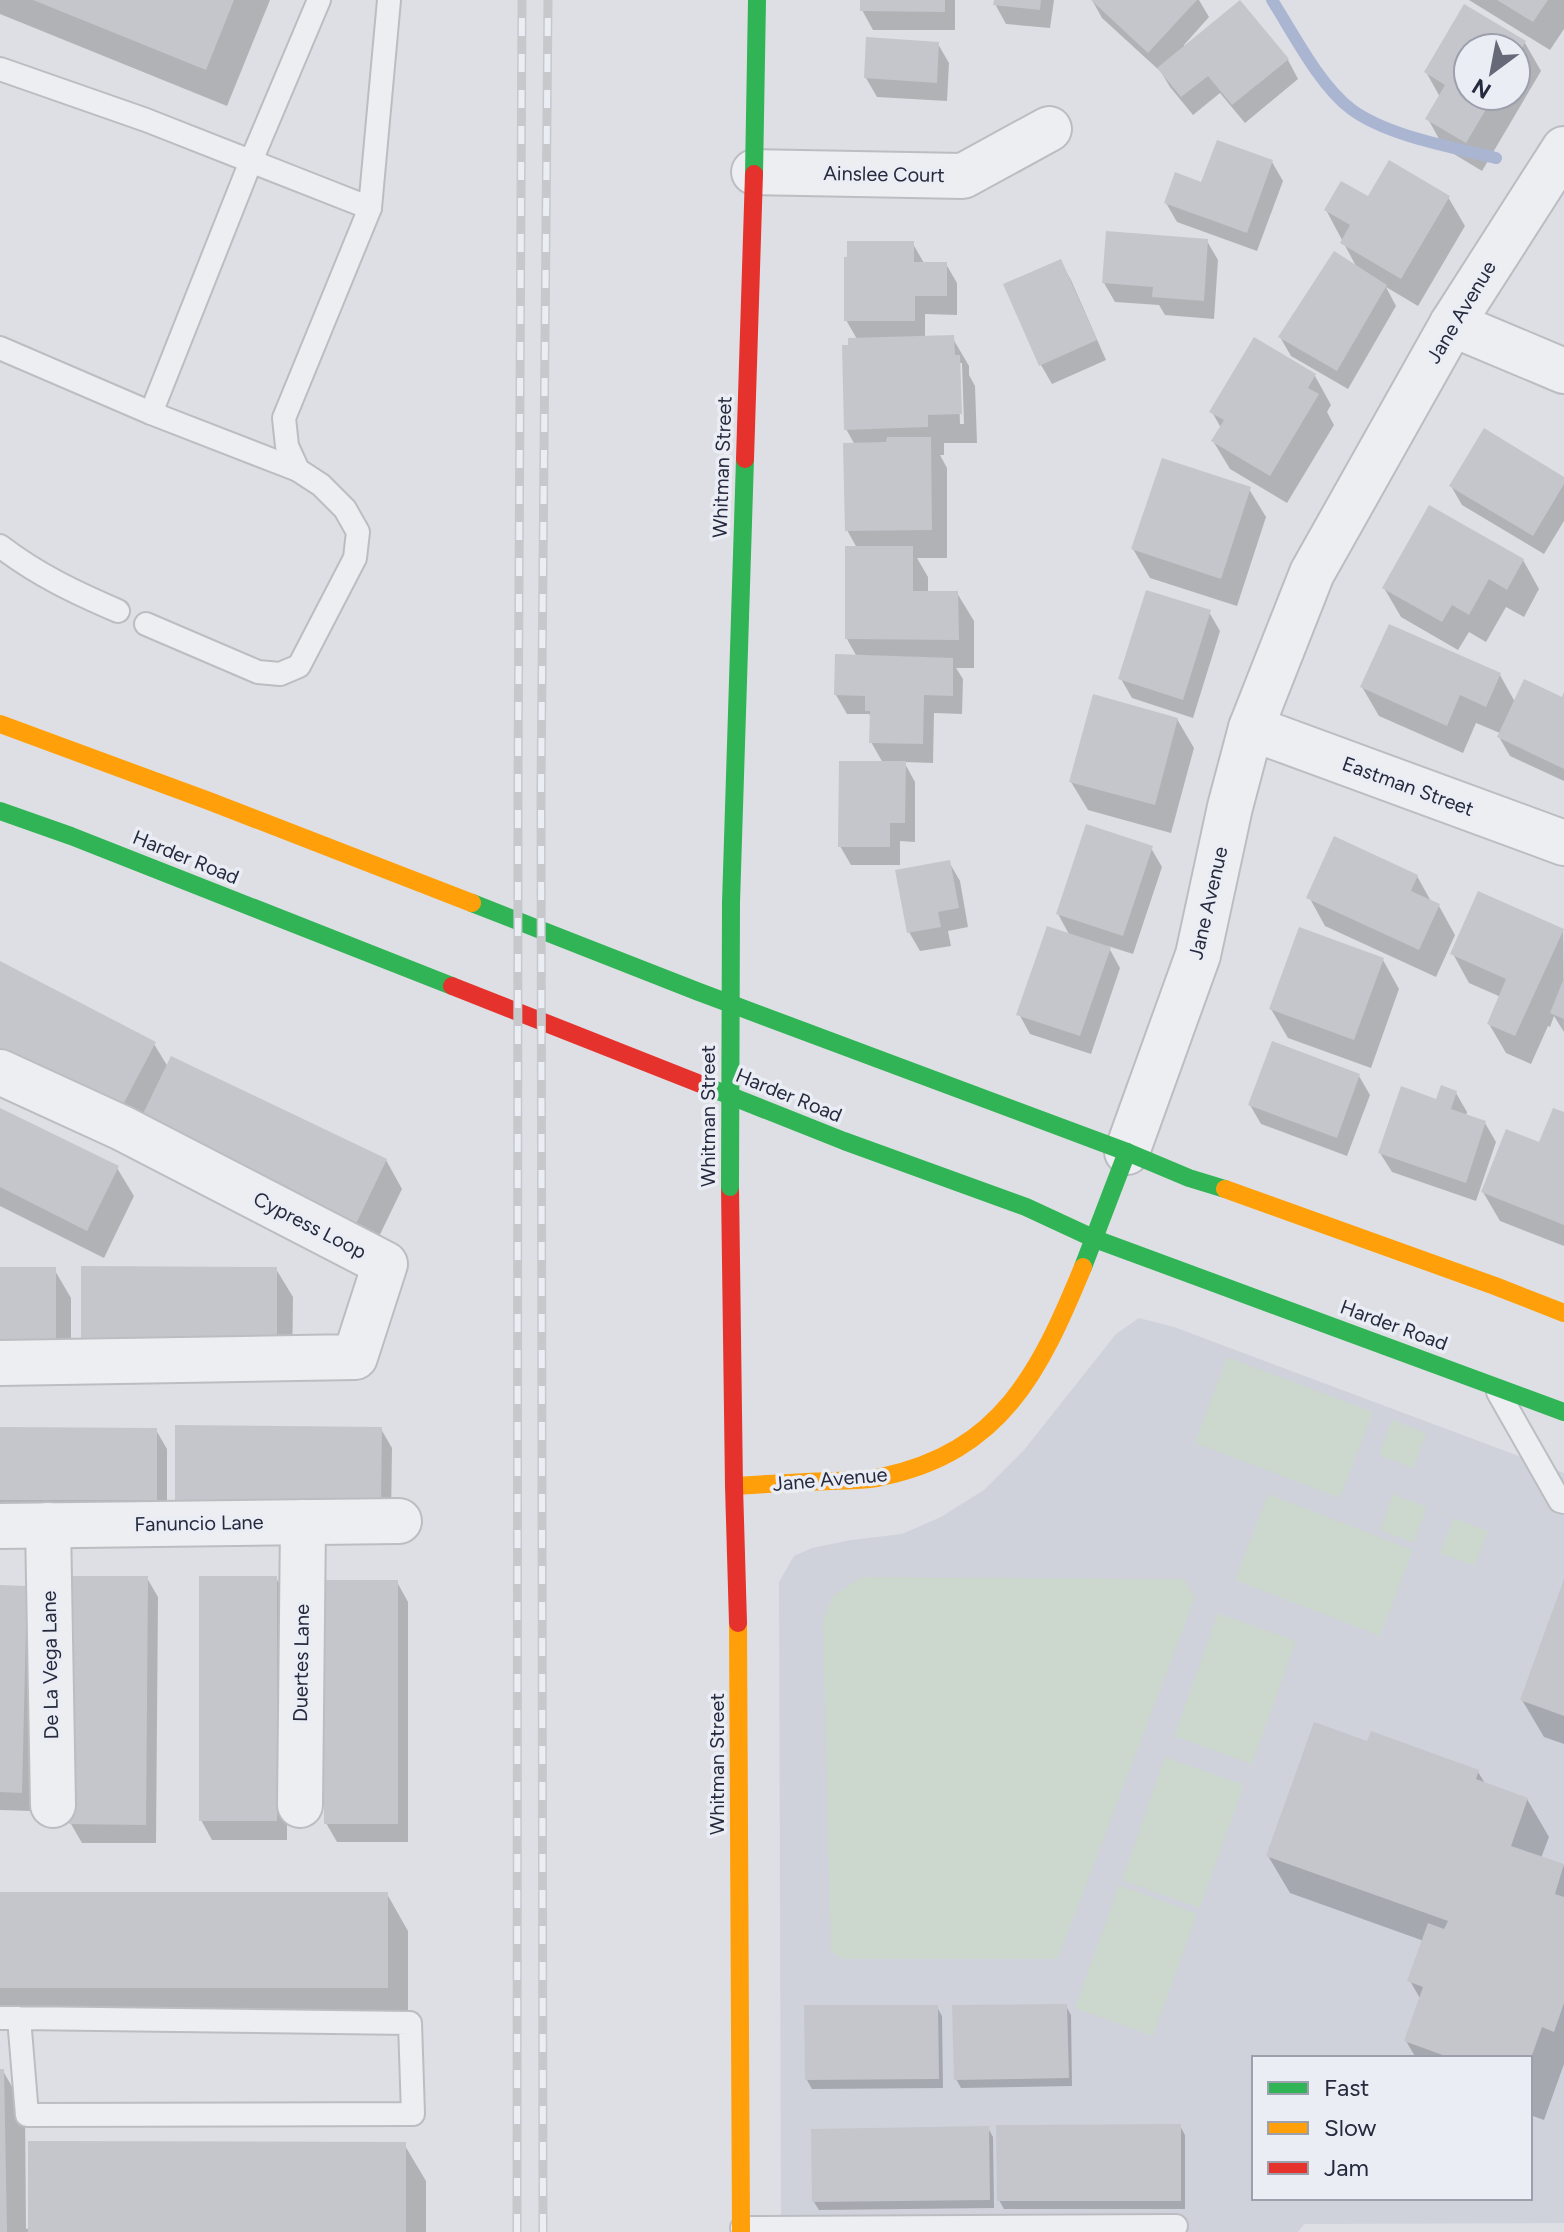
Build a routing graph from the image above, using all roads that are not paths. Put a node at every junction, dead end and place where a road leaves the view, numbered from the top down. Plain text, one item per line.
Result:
1 (319, 0) edge
2 (389, 0) edge
3 (757, 0) edge
4 (0, 69) edge
5 (1049, 129) dead end
6 (1564, 149) edge
7 (251, 161) junction
8 (754, 172) junction
9 (370, 208) junction
10 (1452, 324) junction
11 (0, 348) edge
12 (1564, 371) edge
13 (151, 413) junction
14 (298, 470) junction
15 (0, 546) edge
16 (118, 611) dead end
17 (146, 624) dead end
18 (0, 724) edge
19 (1251, 728) junction
20 (0, 811) edge
21 (1564, 843) edge
22 (0, 1072) edge
23 (1127, 1152) junction
24 (1095, 1239) junction
25 (1564, 1313) edge
26 (0, 1363) edge
27 (1496, 1387) junction
28 (1564, 1412) edge
29 (734, 1486) junction
30 (1564, 1502) edge
31 (399, 1521) dead end
32 (303, 1522) junction
33 (48, 1525) junction
34 (0, 1526) edge
35 (53, 1805) dead end
36 (300, 1805) dead end
37 (10, 2018) edge
38 (1176, 2226) dead end
39 (742, 2230) edge

1 - 7 lane
2 - 9 lane
3 - 8 main road, Whitman Street
4 - 7 lane
5 - 8 street, Ainslee Court
6 - 10 street, Jane Avenue
7 - 9 lane
7 - 13 lane
8 - 29 main road, Whitman Street, bridge
9 - 14 lane
10 - 12 street
10 - 19 street, Jane Avenue
11 - 13 lane
13 - 14 lane
14 - 17 lane
15 - 16 lane
18 - 23 main road
19 - 21 street, Eastman Street
19 - 23 street, Jane Avenue
20 - 24 main road, Harder Road
22 - 26 street, Cypress Loop
23 - 24 main road, Jane Avenue
23 - 25 main road
24 - 27 main road, Harder Road
24 - 29 main road, Jane Avenue
27 - 28 main road, Harder Road
27 - 30 lane
29 - 39 main road, Whitman Street
31 - 32 street, Fanuncio Lane
32 - 33 street, Fanuncio Lane
32 - 36 street, Duertes Lane
33 - 34 street, Fanuncio Lane
33 - 35 street, De La Vega Lane
37 - 37 lane
38 - 39 lane

